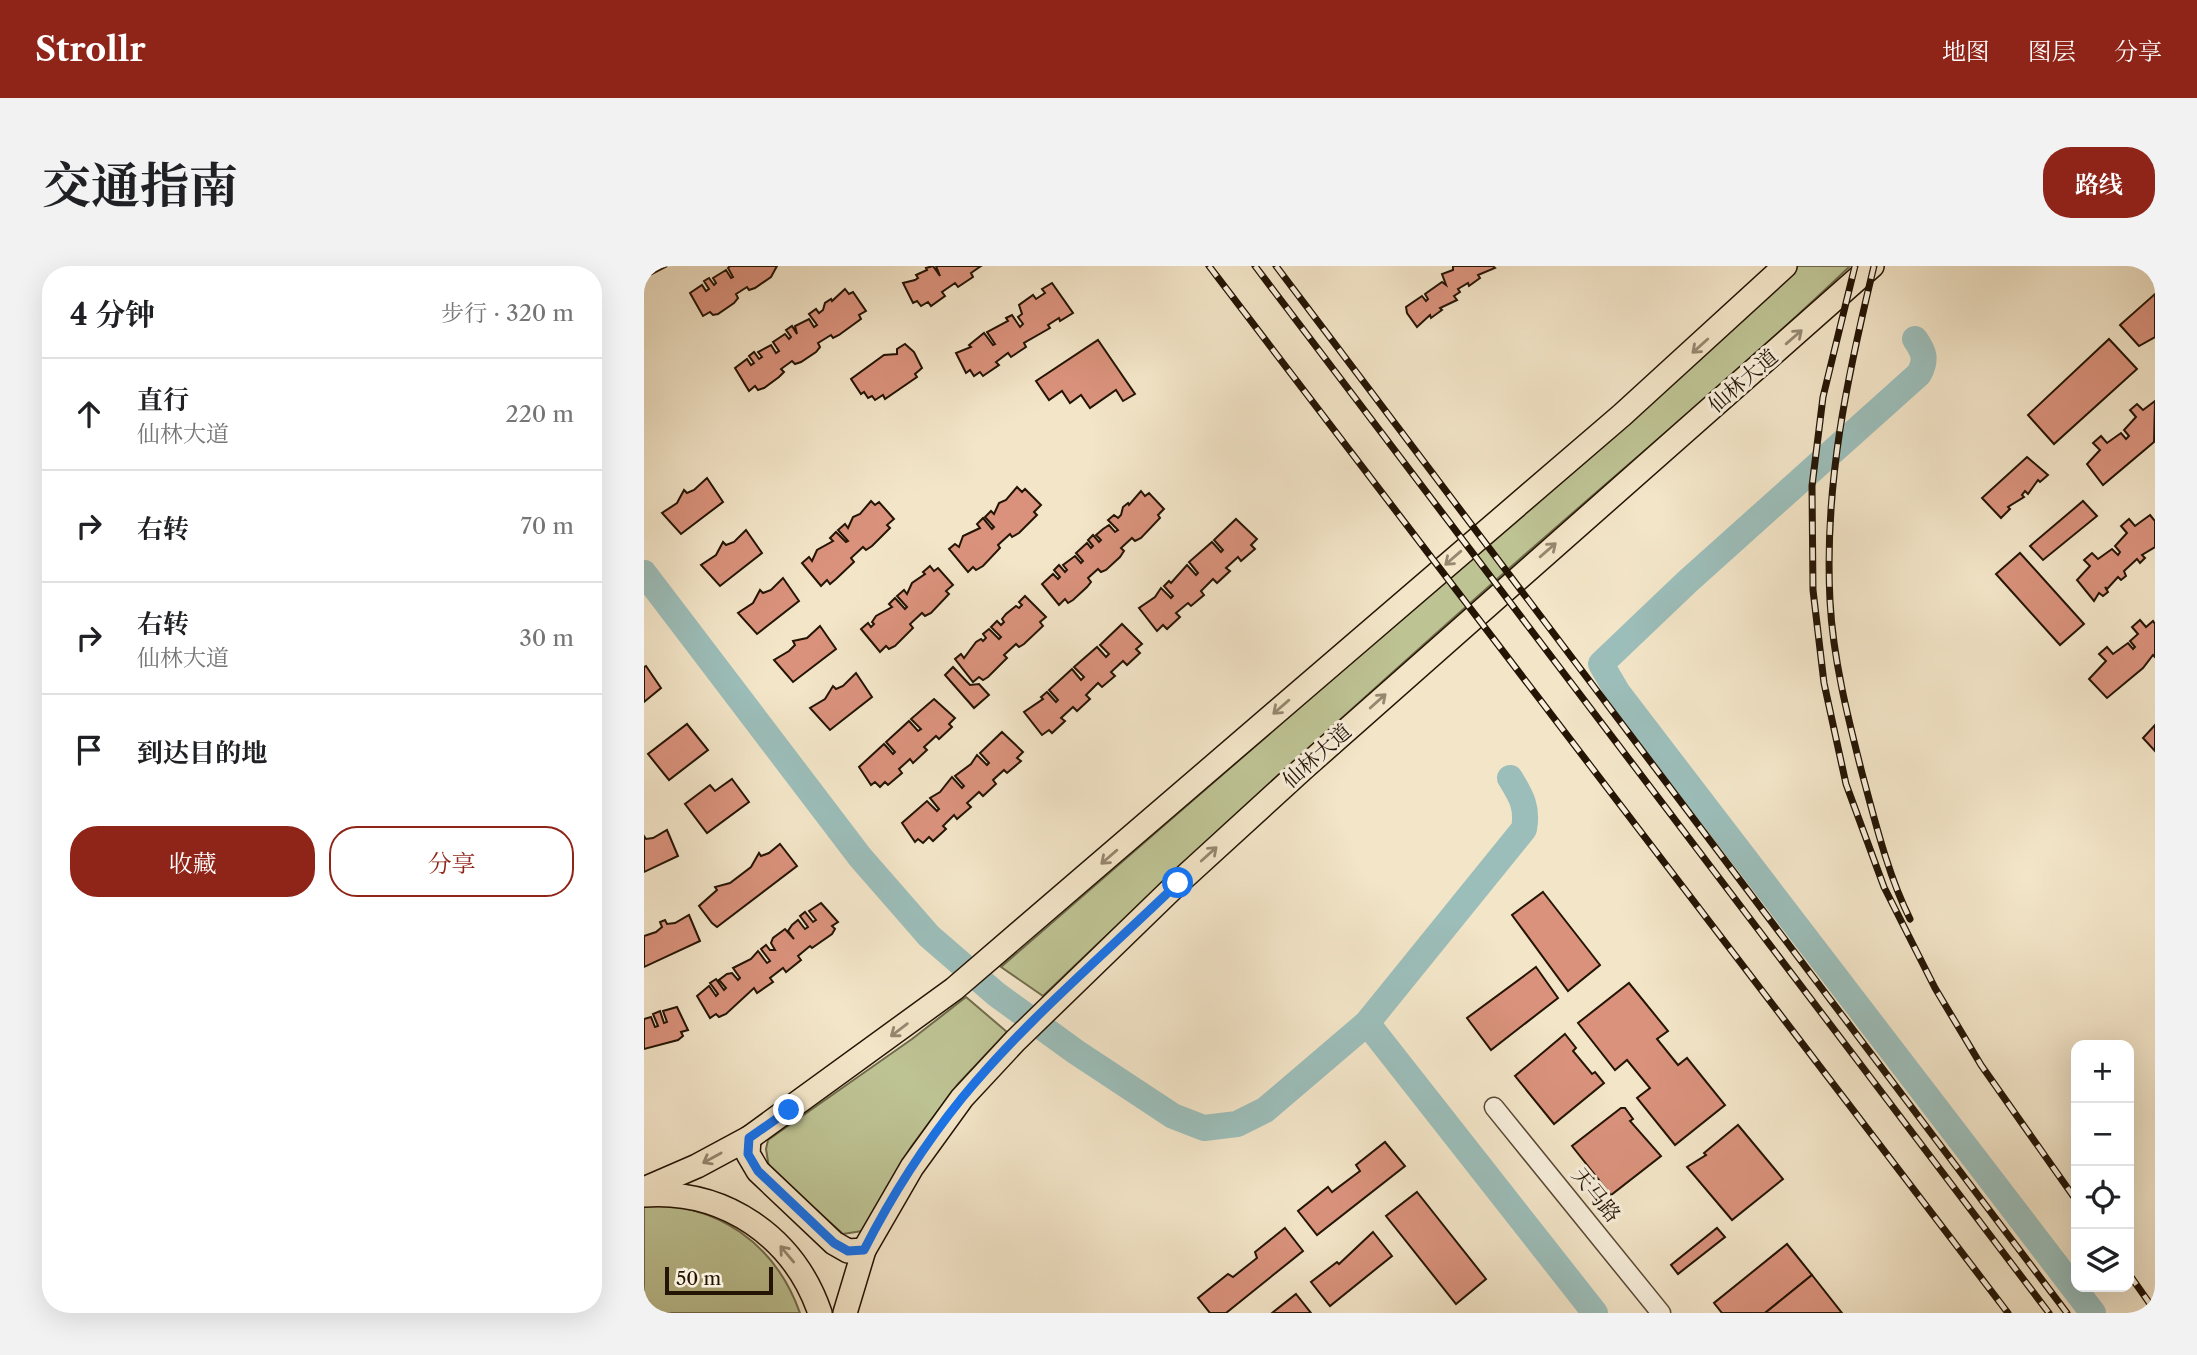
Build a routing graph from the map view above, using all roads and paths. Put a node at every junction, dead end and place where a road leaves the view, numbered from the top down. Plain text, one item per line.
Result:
1 (1785, 266) edge
2 (1872, 266) edge
3 (1494, 1107) dead end
4 (749, 1138) junction
5 (644, 1188) edge
6 (644, 1195) edge
7 (864, 1250) junction
8 (820, 1313) edge
9 (845, 1313) edge
10 (1661, 1313) edge

1 -> 4 main road
7 -> 2 main road, 仙林大道
3 - 10 street, 天马路
4 -> 5 main road
4 - 7 main road
8 -> 6 main road
7 - 9 main road, 仙林大道

